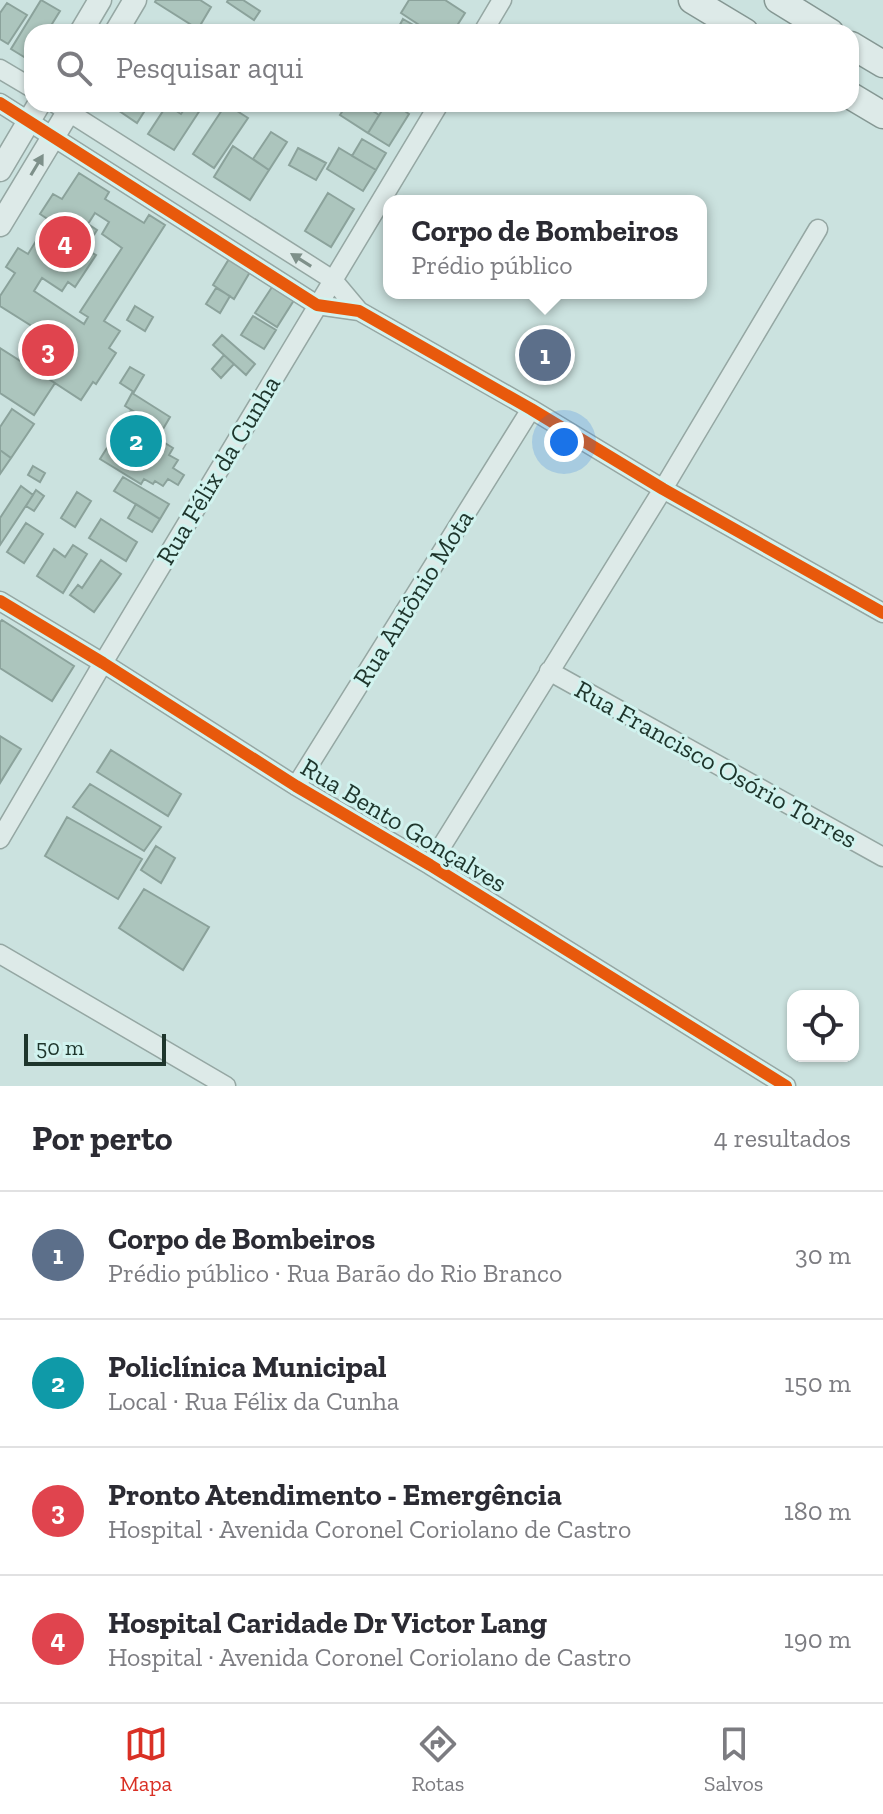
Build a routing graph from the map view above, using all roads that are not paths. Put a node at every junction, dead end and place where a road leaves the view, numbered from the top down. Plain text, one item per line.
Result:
1 (135, 0) edge
2 (502, 0) edge
3 (692, 0) edge
4 (778, 0) edge
5 (98, 4) edge
6 (86, 24) edge
7 (115, 24) edge
8 (120, 24) edge
9 (488, 24) edge
10 (732, 24) edge
11 (817, 24) edge
12 (859, 50) edge
13 (883, 64) edge
14 (0, 69) edge
15 (24, 83) edge
16 (859, 101) edge
17 (0, 103) edge
18 (24, 110) edge
19 (64, 112) edge
20 (74, 112) edge
21 (434, 112) edge
22 (34, 113) edge
23 (883, 115) edge
24 (54, 136) junction
25 (0, 170) edge
26 (384, 195) edge
27 (383, 197) edge
28 (0, 225) edge
29 (818, 229) dead end
30 (333, 280) junction
31 (317, 305) junction
32 (359, 311) junction
33 (531, 409) junction
34 (663, 489) junction
35 (0, 601) edge
36 (883, 613) edge
37 (103, 663) junction
38 (549, 671) junction
39 (296, 786) junction
40 (0, 839) edge
41 (883, 857) edge
42 (430, 865) junction
43 (0, 954) edge
44 (226, 1086) edge
45 (786, 1086) edge

1 - 8 street
2 - 9 street
3 - 10 main road
4 - 11 main road
5 - 6 street
5 - 7 street
12 - 13 main road
14 - 15 street
16 - 23 main road
17 - 18 street
19 - 24 street
30 -> 20 street
21 - 26 street, Rua Félix da Cunha
22 - 24 street
22 - 25 street
28 -> 24 street
24 - 31 street
27 - 30 street, Rua Félix da Cunha
29 - 34 street
30 - 31 street, Rua Félix da Cunha
30 - 32 street
31 - 32 street
31 - 37 street, Rua Félix da Cunha
32 - 33 street
33 - 34 street
33 - 39 street, Rua Antônio Mota
34 - 36 street
34 - 38 street
35 - 37 street, Rua Bento Gonçalves
37 - 39 street, Rua Bento Gonçalves
37 - 40 street, Rua Félix da Cunha
38 - 41 street, Rua Francisco Osório Torres
38 - 42 street
39 - 42 street, Rua Bento Gonçalves
42 - 45 street, Rua Bento Gonçalves
43 - 44 street

